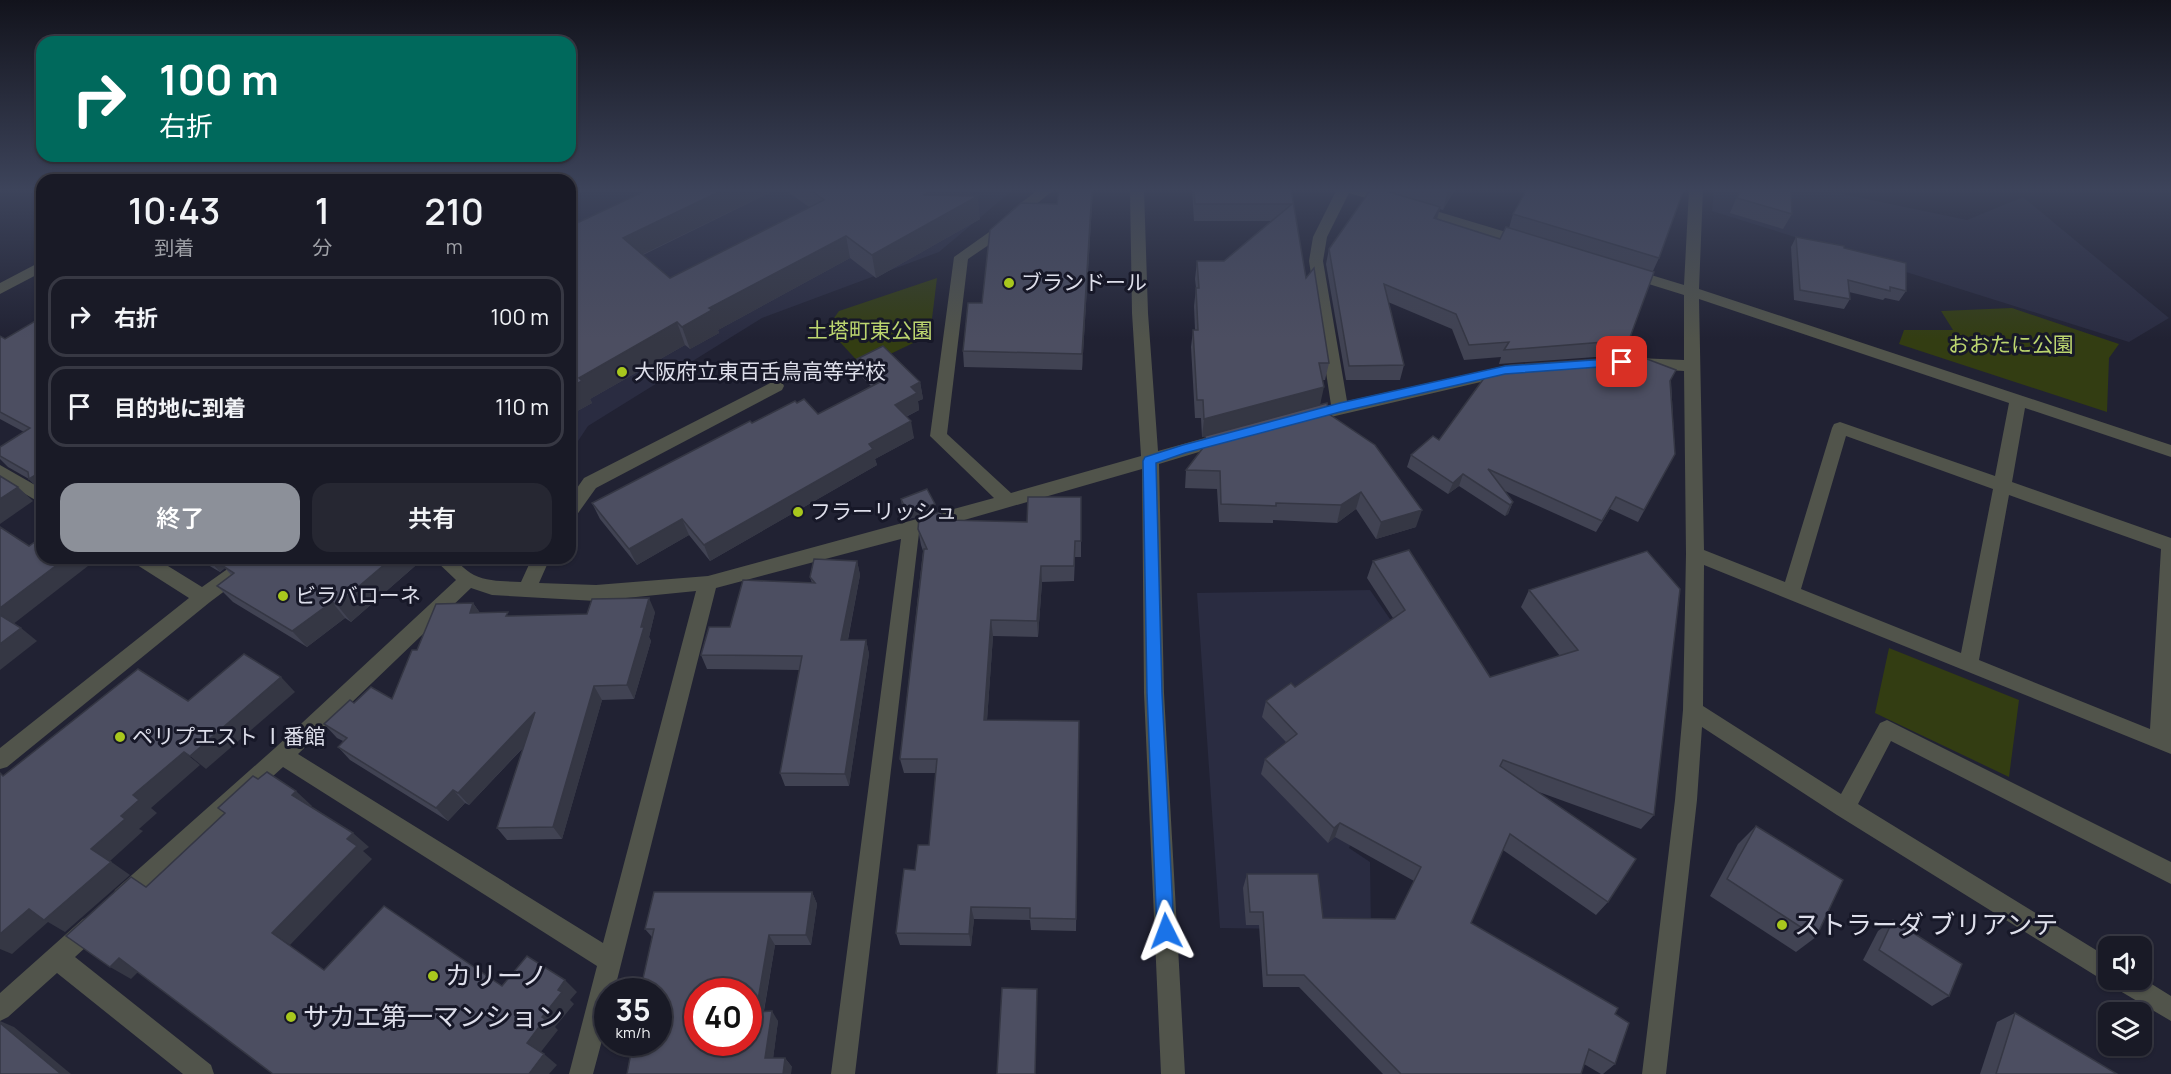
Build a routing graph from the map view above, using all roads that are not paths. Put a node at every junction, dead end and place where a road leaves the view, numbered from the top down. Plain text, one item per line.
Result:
1 (989, 239) edge
2 (1138, 239) edge
3 (1320, 239) edge
4 (1515, 239) edge
5 (1694, 239) edge
6 (1544, 248) edge
7 (1612, 268) edge
8 (36, 269) edge
9 (0, 289) edge
10 (1691, 292) junction
11 (1622, 362) edge
12 (1693, 366) junction
13 (1528, 369) edge
14 (777, 386) dead end
15 (2018, 400) junction
16 (1340, 408) junction
17 (1284, 423) edge
18 (1239, 435) edge
19 (2171, 451) edge
20 (1150, 461) junction
21 (0, 472) edge
22 (2002, 486) junction
23 (36, 493) edge
24 (1008, 501) junction
25 (576, 503) edge
26 (911, 529) junction
27 (1695, 554) junction
28 (150, 564) edge
29 (248, 564) edge
30 (449, 564) edge
31 (538, 564) edge
32 (468, 580) junction
33 (708, 583) junction
34 (526, 591) junction
35 (1791, 593) junction
36 (203, 597) junction
37 (1969, 663) junction
38 (1693, 710) junction
39 (2165, 744) edge
40 (282, 755) junction
41 (0, 760) edge
42 (1845, 808) junction
43 (2171, 873) edge
44 (57, 958) junction
45 (610, 961) junction
46 (2098, 964) edge
47 (2140, 990) edge
48 (0, 1009) edge
49 (2171, 1009) edge
50 (202, 1074) edge
51 (581, 1074) edge
52 (843, 1074) edge
53 (1173, 1074) edge
54 (1654, 1074) edge

1 - 24 street
2 - 20 street
3 - 16 street
4 - 6 street
5 - 10 street
7 - 10 street
8 - 9 street
10 - 12 street
10 - 15 street
11 - 12 street
12 - 27 street
13 - 16 street
14 - 25 street
15 - 19 street
15 - 22 street
16 - 17 street
18 - 20 street
20 - 24 street
20 - 53 street
21 - 23 street
22 - 35 street
22 - 37 street
22 - 39 street
24 - 26 street
26 - 33 street
26 - 52 street
27 - 35 street
27 - 38 street
28 - 36 street
29 - 36 street
30 - 32 street
31 - 34 street
32 - 34 street
32 - 40 street
33 - 34 street
33 - 45 street
35 - 37 street
36 - 41 street
37 - 39 street
38 - 42 street
38 - 54 street
40 - 44 street
40 - 45 street
42 - 43 street
42 - 46 street
44 - 48 street
44 - 50 street
45 - 51 street
47 - 49 street

